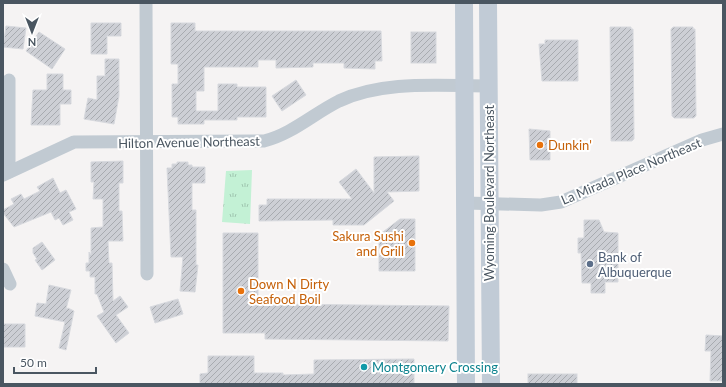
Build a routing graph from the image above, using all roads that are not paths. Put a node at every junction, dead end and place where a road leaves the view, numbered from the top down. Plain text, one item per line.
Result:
1 (146, 3) edge
2 (464, 3) edge
3 (488, 3) edge
4 (8, 80) dead end
5 (465, 86) junction
6 (489, 86) junction
7 (723, 134) edge
8 (148, 143) junction
9 (6, 174) edge
10 (466, 203) junction
11 (488, 203) junction
12 (3, 269) edge
13 (147, 274) dead end
14 (10, 284) dead end
15 (466, 384) edge
16 (491, 384) edge

1 - 8 street
2 - 5 main road, Wyoming Boulevard Northeast
3 - 6 main road, Wyoming Boulevard Northeast
4 - 9 street
5 - 6 street, Hilton Avenue Northeast
5 - 8 street, Hilton Avenue Northeast
5 - 10 main road, Wyoming Boulevard Northeast
6 - 11 main road, Wyoming Boulevard Northeast
7 - 11 street, La Mirada Place Northeast
8 - 9 street, Hilton Avenue Northeast
8 - 13 street
10 - 11 street, La Mirada Place Northeast
10 - 15 main road, Wyoming Boulevard Northeast
11 - 16 main road, Wyoming Boulevard Northeast
12 - 14 street

